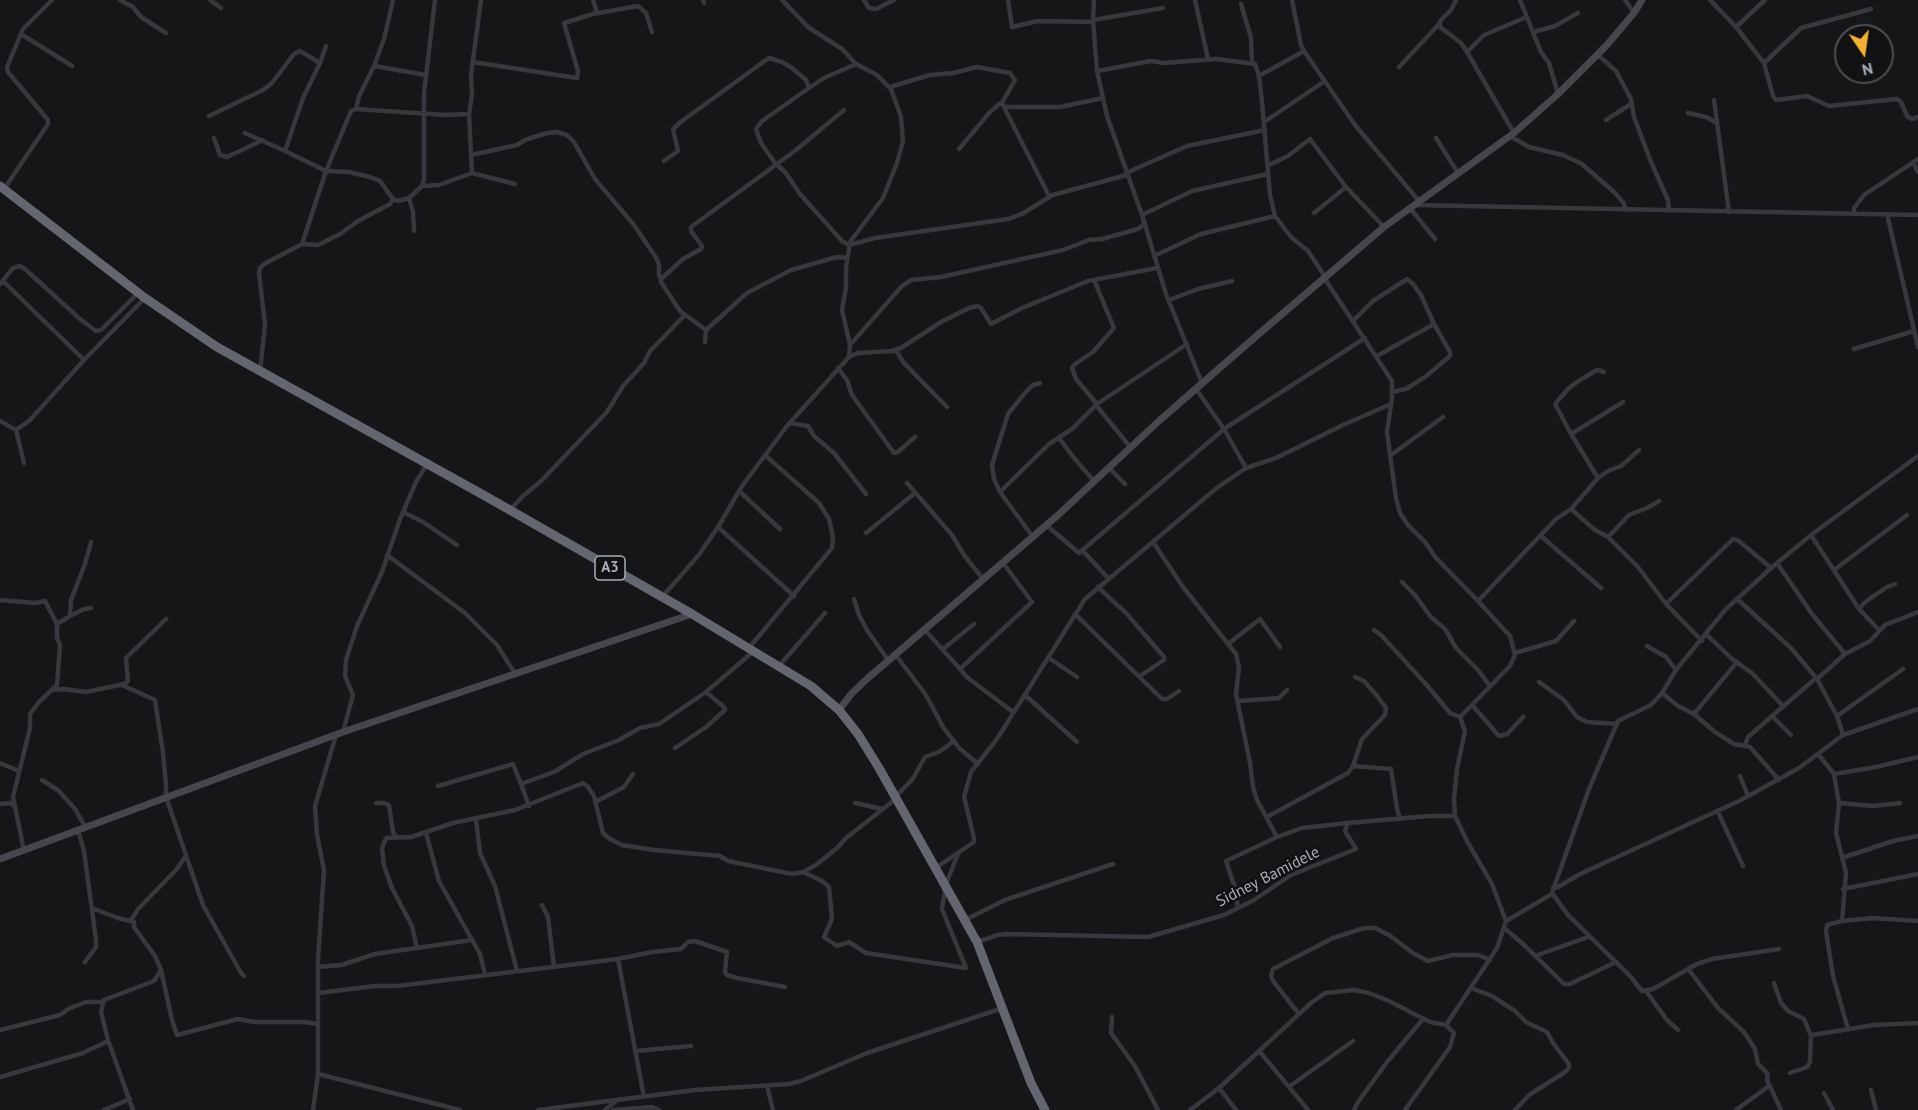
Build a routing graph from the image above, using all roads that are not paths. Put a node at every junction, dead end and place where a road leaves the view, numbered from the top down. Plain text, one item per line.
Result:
1 (51, 0) edge
2 (120, 0) edge
3 (210, 0) edge
4 (393, 0) edge
5 (435, 0) edge
6 (481, 0) edge
7 (593, 0) edge
8 (782, 0) edge
9 (864, 0) edge
10 (894, 0) edge
11 (1008, 0) edge
12 (1094, 0) edge
13 (1195, 0) edge
14 (1292, 0) edge
15 (1456, 0) edge
16 (1520, 0) edge
17 (1625, 0) edge
18 (1642, 0) edge
19 (1710, 0) edge
20 (1765, 0) edge
21 (1241, 4) dead end
22 (221, 8) dead end
23 (1163, 8) dead end
24 (1871, 9) dead end
25 (597, 13) junction
26 (1578, 13) dead end
27 (1635, 13) junction
28 (1527, 17) junction
29 (1093, 21) junction
30 (1440, 23) junction
31 (1736, 27) junction
32 (652, 32) dead end
33 (1533, 32) junction
34 (166, 33) dead end
35 (21, 34) junction
36 (326, 46) dead end
37 (1304, 51) junction
38 (1467, 52) junction
39 (1598, 55) junction
40 (1208, 59) junction
41 (473, 62) junction
42 (1252, 62) junction
43 (320, 63) junction
44 (1764, 63) junction
45 (856, 64) junction
46 (72, 66) dead end
47 (374, 66) junction
48 (1399, 67) dead end
49 (1098, 71) junction
50 (426, 75) junction
51 (1259, 76) junction
52 (1325, 81) junction
53 (808, 88) junction
54 (891, 89) junction
55 (1558, 94) junction
56 (1103, 98) junction
57 (1714, 100) dead end
58 (1004, 104) junction
59 (1631, 104) junction
60 (356, 109) junction
61 (844, 110) dead end
62 (424, 112) junction
63 (1688, 113) dead end
64 (469, 114) junction
65 (208, 116) dead end
66 (1918, 117) edge
67 (1606, 120) dead end
68 (1264, 122) junction
69 (1718, 123) junction
70 (1264, 130) junction
71 (245, 133) dead end
72 (1512, 135) junction
73 (214, 138) dead end
74 (1436, 138) dead end
75 (263, 140) junction
76 (959, 149) dead end
77 (285, 151) junction
78 (471, 156) junction
79 (664, 161) dead end
80 (1916, 161) edge
81 (775, 163) junction
82 (1269, 165) junction
83 (326, 171) junction
84 (1458, 172) junction
85 (1918, 172) edge
86 (472, 173) junction
87 (1127, 174) junction
88 (1268, 174) junction
89 (515, 184) dead end
90 (422, 186) junction
91 (2, 187) edge
92 (1346, 187) junction
93 (1051, 196) junction
94 (409, 198) junction
95 (393, 199) junction
96 (1414, 204) junction
97 (1626, 210) junction
98 (1669, 211) junction
99 (1729, 212) junction
100 (1314, 213) dead end
101 (1854, 214) junction
102 (1887, 214) junction
103 (1918, 214) edge
104 (1142, 215) junction
105 (1275, 216) junction
106 (1144, 224) junction
107 (1384, 227) junction
108 (1138, 229) junction
109 (414, 231) dead end
110 (1146, 232) junction
111 (1435, 239) dead end
112 (302, 244) junction
113 (849, 245) junction
114 (1154, 255) junction
115 (848, 258) junction
116 (1157, 268) junction
117 (1326, 278) junction
118 (661, 280) junction
119 (1094, 280) junction
120 (1232, 281) dead end
121 (2, 283) edge
122 (141, 295) junction
123 (1169, 300) junction
124 (685, 315) junction
125 (1353, 321) junction
126 (1434, 324) junction
127 (1915, 327) edge
128 (706, 330) junction
129 (1365, 338) junction
130 (705, 342) dead end
131 (1187, 344) junction
132 (850, 345) junction
133 (1918, 347) edge
134 (1854, 349) dead end
135 (896, 350) junction
136 (1377, 356) junction
137 (849, 357) junction
138 (84, 360) junction
139 (838, 368) junction
140 (260, 371) junction
141 (1604, 372) dead end
142 (1040, 382) dead end
143 (1199, 386) junction
144 (1392, 392) junction
145 (1623, 402) dead end
146 (1391, 404) junction
147 (1097, 405) junction
148 (947, 407) dead end
149 (1443, 417) dead end
150 (0, 421) edge
151 (790, 423) junction
152 (1224, 429) junction
153 (16, 430) junction
154 (1571, 434) junction
155 (915, 437) dead end
156 (1059, 438) junction
157 (1131, 448) junction
158 (1639, 450) dead end
159 (765, 454) junction
160 (1391, 455) junction
161 (1918, 456) edge
162 (24, 463) dead end
163 (428, 464) junction
164 (1109, 468) junction
165 (1246, 468) junction
166 (1598, 478) junction
167 (1094, 481) junction
168 (907, 483) dead end
169 (1125, 484) dead end
170 (739, 491) junction
171 (1000, 492) junction
172 (915, 493) junction
173 (866, 494) dead end
174 (1659, 501) dead end
175 (1571, 509) junction
176 (510, 510) junction
177 (403, 512) junction
178 (1907, 515) dead end
179 (1046, 525) junction
180 (718, 527) junction
181 (780, 529) dead end
182 (866, 533) dead end
183 (1811, 535) junction
184 (1541, 536) junction
185 (1033, 537) junction
186 (1608, 537) junction
187 (91, 542) dead end
188 (1153, 542) junction
189 (457, 545) dead end
190 (1083, 551) junction
191 (387, 555) junction
192 (1003, 563) junction
193 (1777, 563) junction
194 (1771, 568) junction
195 (1834, 570) junction
196 (1108, 578) junction
197 (983, 579) junction
198 (1402, 582) dead end
199 (1895, 584) dead end
200 (1098, 587) junction
201 (1601, 588) dead end
202 (794, 596) junction
203 (662, 597) junction
204 (854, 599) dead end
205 (1737, 599) junction
206 (0, 600) edge
207 (1478, 601) junction
208 (1666, 603) junction
209 (91, 608) dead end
210 (1859, 609) junction
211 (1918, 612) edge
212 (825, 613) dead end
213 (692, 614) junction
214 (1075, 614) junction
215 (70, 616) junction
216 (166, 619) dead end
217 (1574, 621) dead end
218 (57, 624) junction
219 (974, 624) dead end
220 (924, 629) junction
221 (1374, 630) dead end
222 (1879, 630) junction
223 (1707, 635) junction
224 (1702, 641) junction
225 (1228, 644) junction
226 (1647, 646) dead end
227 (1280, 647) dead end
228 (943, 649) junction
229 (752, 650) junction
230 (1515, 653) junction
231 (895, 654) junction
232 (1845, 654) junction
233 (1049, 658) junction
234 (888, 660) junction
235 (1737, 662) junction
236 (779, 666) junction
237 (960, 669) junction
238 (1903, 669) dead end
239 (1676, 670) junction
240 (516, 675) junction
241 (1140, 676) junction
242 (1077, 677) dead end
243 (1355, 677) dead end
244 (1816, 679) junction
245 (1539, 682) dead end
246 (122, 685) junction
247 (1490, 686) junction
248 (53, 690) junction
249 (1287, 690) dead end
250 (1179, 691) dead end
251 (706, 692) junction
252 (1662, 693) junction
253 (1025, 695) junction
254 (1238, 702) junction
255 (1473, 706) junction
256 (1783, 706) junction
257 (1918, 709) edge
258 (838, 710) junction
259 (1013, 712) junction
260 (1694, 714) junction
261 (1772, 716) junction
262 (1838, 716) junction
263 (1460, 717) junction
264 (1523, 717) dead end
265 (1617, 723) junction
266 (340, 734) junction
267 (1791, 735) dead end
268 (1843, 735) junction
269 (954, 741) junction
270 (1077, 742) dead end
271 (1745, 745) junction
272 (675, 748) dead end
273 (1818, 754) junction
274 (1918, 756) edge
275 (0, 763) edge
276 (978, 764) junction
277 (1353, 766) junction
278 (20, 771) junction
279 (633, 774) dead end
280 (1834, 774) junction
281 (1740, 776) dead end
282 (42, 780) dead end
283 (1779, 780) junction
284 (521, 784) junction
285 (438, 786) dead end
286 (1748, 796) junction
287 (166, 797) junction
288 (896, 797) junction
289 (376, 802) dead end
290 (595, 802) junction
291 (855, 803) dead end
292 (1839, 803) junction
293 (1900, 803) dead end
294 (0, 804) edge
295 (529, 806) junction
296 (15, 807) junction
297 (882, 809) junction
298 (1718, 813) junction
299 (1455, 816) junction
300 (1267, 817) junction
301 (476, 819) junction
302 (1400, 819) junction
303 (1348, 823) junction
304 (82, 829) junction
305 (426, 832) junction
306 (393, 835) junction
307 (1918, 836) edge
308 (1277, 837) junction
309 (24, 851) junction
310 (958, 854) junction
311 (185, 856) junction
312 (1842, 858) junction
313 (0, 859) edge
314 (1113, 864) dead end
315 (1743, 866) dead end
316 (937, 867) junction
317 (803, 872) junction
318 (1918, 874) edge
319 (946, 884) junction
320 (1553, 888) junction
321 (1844, 889) junction
322 (1552, 894) junction
323 (542, 905) dead end
324 (1238, 908) junction
325 (92, 909) junction
326 (132, 920) junction
327 (965, 921) junction
328 (1506, 921) junction
329 (1842, 921) junction
330 (1918, 921) edge
331 (1504, 928) junction
332 (1588, 937) junction
333 (472, 940) junction
334 (977, 942) junction
335 (417, 948) junction
336 (1779, 949) dead end
337 (1535, 956) junction
338 (618, 959) junction
339 (1490, 960) junction
340 (1613, 961) junction
341 (85, 962) dead end
342 (318, 967) junction
343 (554, 968) junction
344 (161, 970) junction
345 (1689, 970) junction
346 (517, 971) junction
347 (484, 975) junction
348 (244, 976) dead end
349 (1774, 983) dead end
350 (785, 987) dead end
351 (1471, 988) junction
352 (1646, 991) junction
353 (318, 993) junction
354 (103, 1002) junction
355 (1003, 1008) junction
356 (1299, 1014) junction
357 (1112, 1017) dead end
358 (1422, 1019) junction
359 (1918, 1023) edge
360 (318, 1024) junction
361 (1446, 1025) junction
362 (1848, 1029) junction
363 (0, 1030) edge
364 (1678, 1030) dead end
365 (1811, 1036) junction
366 (108, 1041) junction
367 (1353, 1041) dead end
368 (691, 1046) dead end
369 (635, 1051) junction
370 (1260, 1052) junction
371 (1790, 1073) dead end
372 (318, 1074) junction
373 (0, 1077) edge
374 (767, 1086) junction
375 (1290, 1086) junction
376 (1769, 1086) junction
377 (1219, 1088) junction
378 (1871, 1090) dead end
379 (1824, 1093) dead end
380 (644, 1096) junction
381 (130, 1099) junction
382 (618, 1100) junction
383 (104, 1110) edge
384 (133, 1110) edge
385 (313, 1110) edge
386 (459, 1110) edge
387 (538, 1110) edge
388 (605, 1110) edge
389 (613, 1110) edge
390 (659, 1110) edge
391 (773, 1110) edge
392 (1045, 1110) edge
393 (1158, 1110) edge
394 (1190, 1110) edge
395 (1236, 1110) edge
396 (1308, 1110) edge
397 (1354, 1110) edge
398 (1405, 1110) edge
399 (1515, 1110) edge
400 (1736, 1110) edge
401 (1780, 1110) edge
402 (1833, 1110) edge
403 (1876, 1110) edge

1 - 35 street
2 - 34 street
3 - 22 street
4 - 47 street
5 - 50 street
6 - 41 street
7 - 25 street
8 - 45 street
9 - 10 street
11 - 29 street
12 - 29 street
13 - 40 street
14 - 37 street
15 - 30 street
16 - 28 street
17 - 27 street
18 - 27 street
19 - 31 street
20 - 31 street
21 - 42 street
23 - 29 street
24 - 44 street
25 - 32 street
25 - 41 street
26 - 33 street
27 - 39 street
28 - 33 street
28 - 38 street
29 - 49 street
30 - 38 street
30 - 48 street
31 - 44 street
33 - 55 street
35 - 46 street
35 - 91 street
36 - 43 street
37 - 51 street
37 - 52 street
38 - 72 street
39 - 55 street
39 - 59 street
40 - 42 street
40 - 49 street
41 - 64 street
42 - 51 street
43 - 65 street
43 - 77 street
44 - 66 street
45 - 53 street
45 - 54 street
47 - 50 street
47 - 60 street
49 - 56 street
50 - 62 street
51 - 68 street
52 - 68 street
52 - 96 street
53 - 79 street
53 - 81 street
54 - 58 street
54 - 113 street
55 - 72 street
56 - 58 street
56 - 87 street
57 - 69 street
58 - 76 street
58 - 93 street
59 - 67 street
59 - 98 street
60 - 62 street
60 - 83 street
61 - 81 street
62 - 64 street
62 - 90 street
63 - 69 street
64 - 78 street
68 - 70 street
69 - 99 street
70 - 82 street
70 - 87 street
71 - 75 street
72 - 84 street
72 - 97 street
73 - 75 street
74 - 84 street
75 - 77 street
77 - 83 street
78 - 86 street
78 - 118 street
80 - 85 street
80 - 101 street
81 - 113 street
81 - 118 street
82 - 88 street
82 - 92 street
83 - 95 street
83 - 112 street
84 - 96 street
86 - 89 street
86 - 90 street
87 - 93 street
87 - 104 street
88 - 104 street
88 - 105 street
90 - 94 street
91 - 122 highway, A3
92 - 100 street
92 - 107 street
93 - 113 street
94 - 95 street
94 - 109 street
95 - 112 street
96 - 97 street
96 - 107 street
96 - 111 street
97 - 98 street
98 - 99 street
99 - 101 street
101 - 102 street
102 - 103 street
102 - 127 street
104 - 106 street
105 - 114 street
105 - 117 street
106 - 108 street
106 - 110 street
107 - 117 street
108 - 110 street
108 - 132 street
110 - 114 street
112 - 140 street
113 - 115 street
114 - 116 street
115 - 128 street
115 - 132 street
116 - 119 street
116 - 123 street
117 - 125 street
117 - 143 street
118 - 124 street
119 - 135 street
119 - 147 street
120 - 123 street
121 - 122 street
121 - 138 street
122 - 138 street
122 - 140 highway, A3
123 - 131 street
124 - 128 street
124 - 176 street
125 - 126 street
125 - 129 street
126 - 136 street
126 - 144 street
127 - 133 street
127 - 134 street
128 - 130 street
129 - 136 street
129 - 152 street
131 - 143 street
131 - 147 street
132 - 137 street
135 - 137 street
135 - 148 street
136 - 144 street
137 - 139 street
138 - 153 street
139 - 151 street
139 - 155 street
140 - 163 highway, A3
141 - 154 street
142 - 171 street
143 - 152 street
143 - 157 street
144 - 146 street
145 - 154 street
146 - 160 street
146 - 165 street
147 - 156 street
147 - 157 street
149 - 160 street
150 - 153 street
151 - 159 street
151 - 173 street
152 - 165 street
152 - 190 street
153 - 162 street
154 - 166 street
156 - 167 street
156 - 171 street
157 - 164 street
158 - 166 street
159 - 170 street
159 - 202 street
160 - 207 street
161 - 183 street
163 - 176 highway, A3
163 - 177 street
164 - 167 street
164 - 169 street
165 - 188 street
166 - 175 street
167 - 179 street
168 - 172 street
170 - 180 street
170 - 181 street
171 - 185 street
172 - 182 street
172 - 197 street
174 - 186 street
175 - 184 street
175 - 186 street
176 - 203 highway, A3
177 - 189 street
177 - 191 street
178 - 195 street
179 - 185 street
179 - 190 street
180 - 202 street
180 - 203 street
183 - 193 street
183 - 195 street
184 - 201 street
184 - 207 street
185 - 192 street
186 - 208 street
187 - 215 street
188 - 196 street
188 - 225 street
190 - 196 street
191 - 240 street
191 - 266 street
192 - 197 street
192 - 237 street
193 - 194 street
193 - 232 street
194 - 205 street
194 - 208 street
195 - 210 street
196 - 200 street
197 - 220 street
198 - 247 street
199 - 210 street
200 - 214 street
200 - 241 street
202 - 229 street
203 - 213 highway, A3
204 - 234 street
205 - 223 street
205 - 244 street
206 - 218 street
207 - 230 street
208 - 224 street
209 - 215 street
210 - 222 street
211 - 222 street
212 - 236 street
213 - 229 highway, A3
213 - 240 street
214 - 233 street
214 - 241 street
215 - 218 street
216 - 246 street
217 - 230 street
218 - 248 street
219 - 228 street
220 - 228 street
220 - 231 street
221 - 263 street
222 - 232 street
223 - 224 street
223 - 235 street
224 - 239 street
225 - 227 street
225 - 254 street
226 - 239 street
228 - 237 street
229 - 236 highway, A3
229 - 251 street
230 - 247 street
231 - 234 street
231 - 269 street
232 - 244 street
233 - 242 street
233 - 253 street
234 - 258 street
235 - 256 street
235 - 260 street
236 - 258 highway, A3
237 - 259 street
238 - 262 street
239 - 252 street
240 - 266 street
241 - 250 street
243 - 277 street
244 - 256 street
244 - 262 street
245 - 265 street
246 - 248 street
246 - 287 street
247 - 255 street
248 - 278 street
249 - 254 street
251 - 272 street
251 - 284 street
252 - 260 street
252 - 265 street
253 - 259 street
253 - 270 street
254 - 300 street
255 - 263 street
255 - 264 street
256 - 261 street
257 - 268 street
258 - 288 highway, A3
259 - 276 street
260 - 271 street
261 - 267 street
261 - 271 street
262 - 268 street
263 - 299 street
265 - 320 street
266 - 287 street
266 - 342 street
268 - 273 street
269 - 276 street
269 - 288 street
271 - 283 street
273 - 280 street
273 - 283 street
274 - 280 street
275 - 278 street
276 - 310 street
277 - 300 street
277 - 302 street
278 - 296 street
279 - 290 street
280 - 292 street
281 - 286 street
282 - 304 street
283 - 286 street
284 - 285 street
284 - 295 street
286 - 298 street
287 - 304 street
287 - 311 street
288 - 297 street
288 - 316 highway, A3
289 - 306 street
290 - 295 street
290 - 317 street
291 - 297 street
292 - 293 street
292 - 312 street
294 - 296 street
295 - 301 street
296 - 309 street
297 - 317 street
298 - 315 street
298 - 320 street
299 - 302 street
299 - 328 street
300 - 308 street
301 - 305 street
301 - 346 street
302 - 303 street
303 - 308 street
303 - 324 street, Sidney Bamidele
304 - 309 street
304 - 325 street
305 - 306 street
305 - 333 street
306 - 335 street
307 - 312 street
308 - 324 street
309 - 313 street
310 - 316 street
310 - 319 street
311 - 326 street
311 - 348 street
312 - 321 street
314 - 327 street
316 - 319 highway, A3
317 - 319 street
318 - 321 street
319 - 327 highway, A3
320 - 322 street
321 - 329 street
322 - 328 street
322 - 332 street
323 - 343 street
324 - 334 street, Sidney Bamidele
325 - 326 street
325 - 341 street
326 - 344 street
327 - 334 highway, A3
328 - 331 street
329 - 330 street
329 - 362 street
331 - 337 street
331 - 339 street
332 - 337 street
332 - 340 street
333 - 335 street
333 - 347 street
334 - 355 highway, A3
335 - 342 street
336 - 345 street
337 - 340 street
338 - 343 street
338 - 350 street
338 - 369 street
339 - 351 street
339 - 356 street
340 - 352 street
342 - 353 street
343 - 346 street
344 - 354 street
344 - 360 street
345 - 352 street
345 - 376 street
346 - 347 street
347 - 353 street
349 - 365 street
351 - 361 street
351 - 399 street
352 - 364 street
353 - 360 street
354 - 363 street
354 - 366 street
355 - 374 street
355 - 392 highway, A3
356 - 358 street
356 - 370 street
357 - 393 street
358 - 361 street
358 - 397 street
359 - 362 street
360 - 372 street
361 - 398 street
362 - 365 street
365 - 371 street
366 - 373 street
366 - 381 street
367 - 375 street
368 - 369 street
369 - 380 street
370 - 375 street
370 - 377 street
372 - 385 street
372 - 386 street
374 - 380 street
374 - 391 street
375 - 396 street
376 - 400 street
376 - 401 street
377 - 394 street
377 - 395 street
378 - 403 street
379 - 402 street
380 - 382 street
381 - 383 street
381 - 384 street
382 - 387 street
382 - 388 street
389 - 390 street

